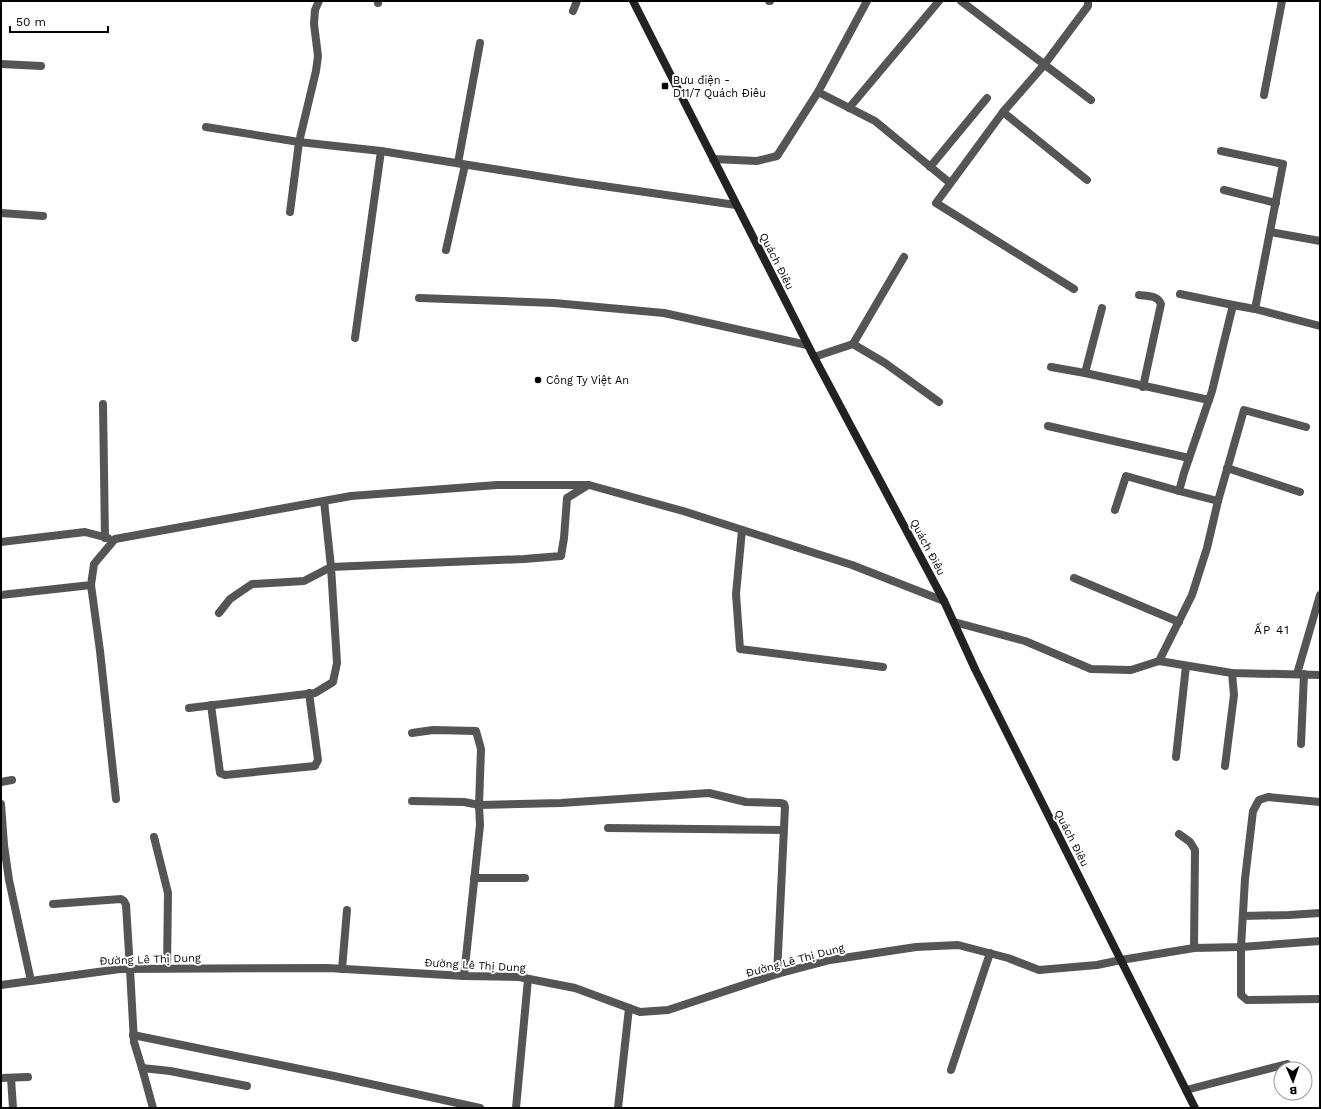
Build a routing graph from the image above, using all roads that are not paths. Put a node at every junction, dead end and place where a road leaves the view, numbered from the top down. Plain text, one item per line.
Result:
1 (319, 1) edge
2 (576, 1) edge
3 (633, 1) edge
4 (867, 1) edge
5 (939, 1) edge
6 (961, 1) edge
7 (1088, 1) edge
8 (1282, 1) edge
9 (573, 11) dead end
10 (480, 43) dead end
11 (1, 64) edge
12 (1044, 65) junction
13 (40, 66) dead end
14 (818, 92) junction
15 (1264, 95) dead end
16 (987, 98) dead end
17 (1091, 100) dead end
18 (849, 108) junction
19 (1002, 112) junction
20 (206, 127) dead end
21 (299, 142) junction
22 (381, 151) junction
23 (1221, 151) dead end
24 (713, 159) junction
25 (462, 164) junction
26 (930, 167) junction
27 (1087, 180) dead end
28 (950, 183) junction
29 (1224, 190) dead end
30 (1276, 202) junction
31 (736, 205) junction
32 (290, 212) dead end
33 (1, 213) edge
34 (43, 216) dead end
35 (1270, 232) junction
36 (1320, 241) edge
37 (446, 250) dead end
38 (904, 257) dead end
39 (1074, 289) dead end
40 (1180, 294) dead end
41 (1139, 295) dead end
42 (419, 298) dead end
43 (1233, 305) junction
44 (1102, 308) dead end
45 (1255, 309) junction
46 (1320, 326) edge
47 (355, 338) dead end
48 (853, 344) junction
49 (807, 345) junction
50 (814, 357) junction
51 (1050, 367) dead end
52 (1085, 373) junction
53 (1143, 387) junction
54 (1209, 400) junction
55 (939, 402) dead end
56 (103, 404) dead end
57 (1048, 426) dead end
58 (1306, 428) dead end
59 (1189, 458) junction
60 (1227, 468) junction
61 (589, 485) junction
62 (1179, 491) junction
63 (1300, 492) dead end
64 (324, 501) junction
65 (1218, 501) junction
66 (1114, 510) dead end
67 (742, 530) junction
68 (105, 538) junction
69 (115, 539) junction
70 (1, 542) edge
71 (331, 567) junction
72 (1074, 578) dead end
73 (91, 585) junction
74 (1, 595) edge
75 (1320, 595) edge
76 (944, 601) junction
77 (1318, 610) edge
78 (219, 614) dead end
79 (954, 622) junction
80 (1178, 622) junction
81 (1159, 661) junction
82 (1186, 666) junction
83 (883, 667) dead end
84 (1232, 673) junction
85 (1300, 674) junction
86 (1320, 675) edge
87 (309, 693) junction
88 (211, 705) junction
89 (189, 708) dead end
90 (412, 733) dead end
91 (1301, 744) dead end
92 (1176, 757) dead end
93 (1225, 766) dead end
94 (12, 780) dead end
95 (1, 782) edge
96 (116, 799) dead end
97 (412, 801) dead end
98 (1320, 802) edge
99 (1, 804) edge
100 (479, 805) junction
101 (608, 828) dead end
102 (783, 830) junction
103 (1179, 834) dead end
104 (154, 837) dead end
105 (474, 878) junction
106 (524, 878) dead end
107 (53, 904) dead end
108 (347, 910) dead end
109 (1320, 913) edge
110 (1243, 916) junction
111 (1320, 941) edge
112 (1241, 947) junction
113 (1194, 948) junction
114 (990, 954) junction
115 (1121, 960) junction
116 (167, 968) junction
117 (130, 969) junction
118 (342, 969) junction
119 (777, 974) junction
120 (464, 976) junction
121 (528, 979) junction
122 (31, 981) junction
123 (1, 985) edge
124 (1320, 999) edge
125 (629, 1008) junction
126 (133, 1035) junction
127 (142, 1068) junction
128 (1273, 1068) edge
129 (951, 1070) dead end
130 (28, 1077) dead end
131 (1, 1078) edge
132 (11, 1078) junction
133 (247, 1086) dead end
134 (1186, 1090) junction
135 (13, 1108) edge
136 (153, 1108) edge
137 (480, 1108) edge
138 (516, 1108) edge
139 (618, 1108) edge
140 (1195, 1108) edge

1 - 21 street
2 - 9 street
3 - 24 main road, Quách Điêu
4 - 14 street
5 - 18 street
6 - 12 street
7 - 12 street
8 - 15 street
10 - 25 street
11 - 13 street
12 - 17 street
12 - 19 street
14 - 18 street
14 - 24 street
16 - 26 street
18 - 26 street
19 - 27 street
19 - 28 street
20 - 21 street
21 - 22 street
21 - 32 street
22 - 25 street
22 - 47 street
23 - 30 street
24 - 31 main road, Quách Điêu
25 - 31 street
25 - 37 street
26 - 28 street
28 - 39 street
29 - 30 street
30 - 35 street
31 - 49 main road, Quách Điêu
33 - 34 street
35 - 36 street
35 - 45 street
38 - 48 street
40 - 43 street
41 - 53 street
42 - 49 street
43 - 45 street
43 - 54 street
44 - 52 street
45 - 46 street
48 - 50 street
48 - 55 street
49 - 50 main road, Quách Điêu
50 - 76 main road, Quách Điêu
51 - 52 street
52 - 53 street
53 - 54 street
54 - 59 street
56 - 68 street
57 - 59 street
58 - 60 street
59 - 62 street
60 - 63 street
60 - 65 street
61 - 64 street
61 - 67 street
61 - 71 street
62 - 65 street
62 - 66 street
64 - 69 street
64 - 71 street
65 - 80 street
67 - 76 street
67 - 83 street
68 - 69 street
68 - 70 street
69 - 73 street
71 - 78 street
71 - 87 street
72 - 80 street
73 - 74 street
73 - 96 street
75 - 77 street
76 - 79 main road, Quách Điêu
77 - 85 street
79 - 81 street
79 - 115 main road, Quách Điêu
80 - 81 street
81 - 82 street
82 - 84 street
82 - 92 street
84 - 85 street
84 - 93 street
85 - 86 street
85 - 91 street
87 - 88 street
87 - 88 street
88 - 89 street
90 - 100 street
94 - 95 street
97 - 100 street
98 - 110 street
99 - 122 street
100 - 102 street
100 - 105 street
101 - 102 street
102 - 119 street
103 - 113 street
104 - 116 street
105 - 106 street
105 - 120 street
107 - 117 street
108 - 118 street
109 - 110 street
110 - 112 street
111 - 112 street, Đường Lê Thị Dung
112 - 113 street, Đường Lê Thị Dung
112 - 124 street
113 - 115 street, Đường Lê Thị Dung
114 - 115 street, Đường Lê Thị Dung
114 - 119 street, Đường Lê Thị Dung
114 - 129 street
115 - 134 main road, Quách Điêu
116 - 117 street, Đường Lê Thị Dung
116 - 118 street, Đường Lê Thị Dung
117 - 122 street, Đường Lê Thị Dung
117 - 126 street
118 - 120 street, Đường Lê Thị Dung
119 - 125 street, Đường Lê Thị Dung
120 - 121 street, Đường Lê Thị Dung
121 - 125 street, Đường Lê Thị Dung
121 - 138 street
122 - 123 street, Đường Lê Thị Dung
125 - 139 street
126 - 127 street
126 - 137 street
127 - 133 street
127 - 136 street
128 - 134 street
130 - 132 street
131 - 132 street
132 - 135 street
134 - 140 main road, Quách Điêu

